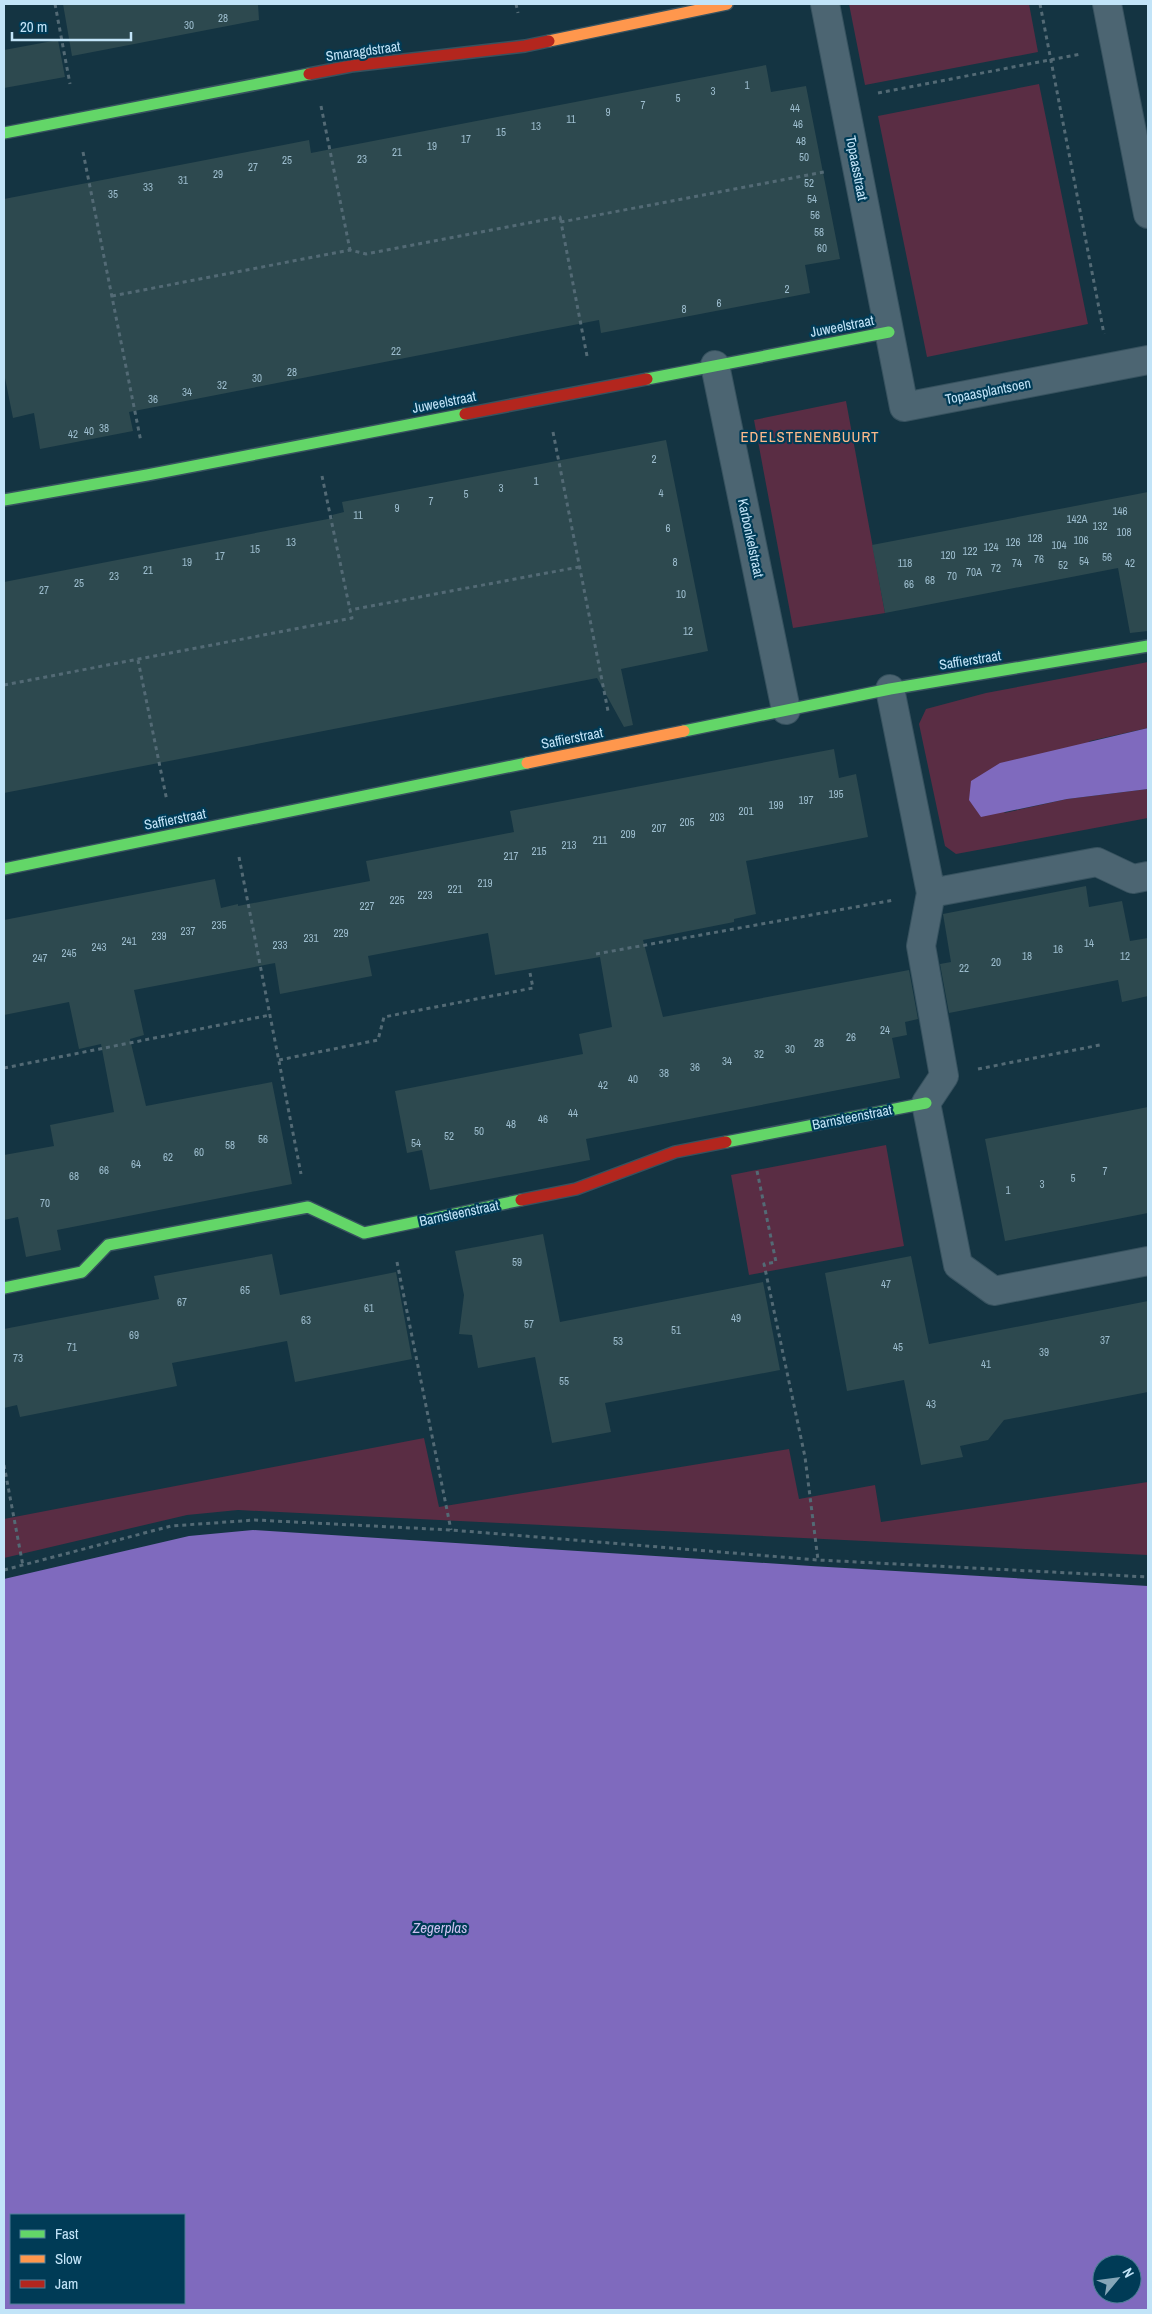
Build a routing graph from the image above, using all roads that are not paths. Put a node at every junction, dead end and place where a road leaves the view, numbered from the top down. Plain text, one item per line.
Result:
1 (727, 4) edge
2 (825, 4) edge
3 (1107, 4) edge
4 (4, 133) edge
5 (1148, 214) edge
6 (889, 332) junction
7 (1148, 360) edge
8 (715, 365) junction
9 (4, 500) edge
10 (1148, 646) edge
11 (890, 689) junction
12 (786, 710) junction
13 (4, 869) edge
14 (1148, 876) edge
15 (931, 893) junction
16 (926, 1103) junction
17 (1148, 1261) edge
18 (4, 1288) edge

1 - 4 street, Smaragdstraat
2 - 6 street, Topaasstraat
3 - 5 street
6 - 7 street, Topaasplantsoen
6 - 8 street, Juweelstraat
8 - 9 street, Juweelstraat
8 - 12 street, Karbonkelstraat
10 - 11 street, Saffierstraat
11 - 12 street, Saffierstraat
11 - 15 street
12 - 13 street, Saffierstraat
14 - 15 street
15 - 16 street
16 - 17 street
16 - 18 street, Barnsteenstraat

